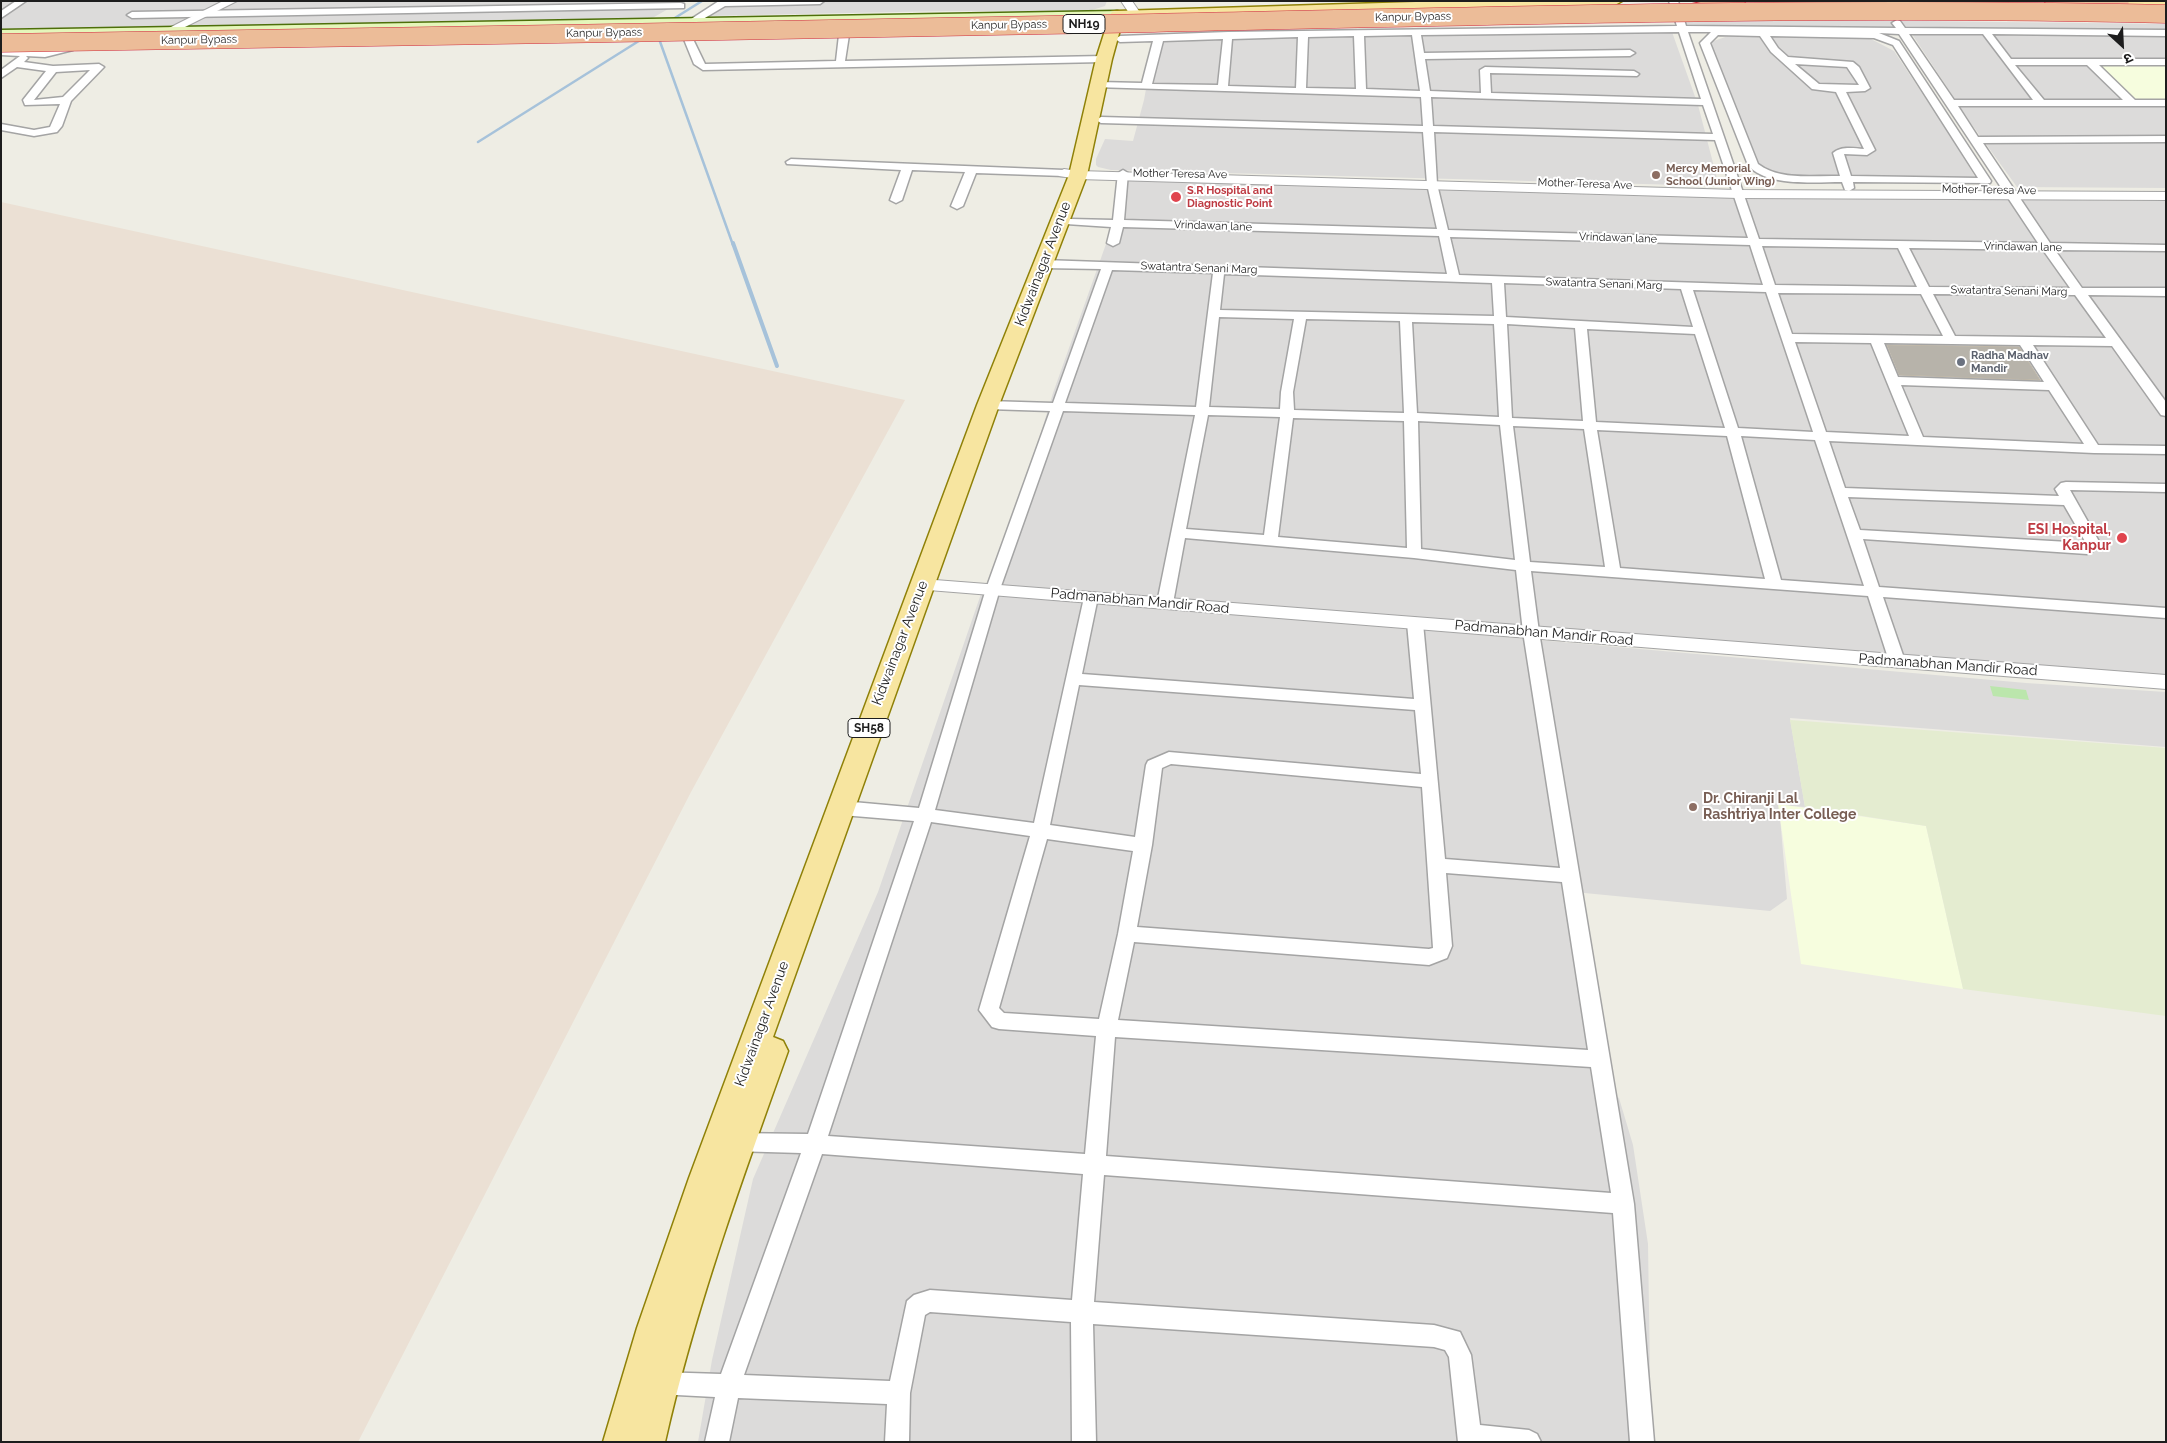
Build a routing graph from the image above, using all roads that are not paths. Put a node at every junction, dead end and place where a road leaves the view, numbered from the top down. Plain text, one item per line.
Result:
1 (232, 1) edge
2 (456, 1) edge
3 (510, 1) edge
4 (820, 1) edge
5 (1615, 1) edge
6 (1673, 1) edge
7 (1738, 1) edge
8 (2052, 1) edge
9 (2093, 1) edge
10 (21, 2) edge
11 (725, 2) edge
12 (2122, 3) junction
13 (1, 4) edge
14 (152, 4) dead end
15 (1421, 4) edge
16 (2166, 5) edge
17 (500, 8) junction
18 (445, 9) junction
19 (2166, 9) edge
20 (206, 13) junction
21 (688, 13) edge
22 (2166, 14) edge
23 (1, 15) edge
24 (132, 15) junction
25 (1687, 16) junction
26 (1123, 18) edge
27 (1898, 24) junction
28 (174, 28) junction
29 (2164, 28) edge
30 (1985, 31) junction
31 (1360, 33) junction
32 (1416, 33) junction
33 (1763, 33) junction
34 (1, 34) edge
35 (1303, 34) junction
36 (844, 35) junction
37 (1228, 35) junction
38 (688, 37) junction
39 (1158, 37) junction
40 (1, 39) edge
41 (1627, 41) junction
42 (1, 43) edge
43 (70, 48) junction
44 (1, 51) edge
45 (28, 53) junction
46 (1480, 55) junction
47 (1420, 56) junction
48 (1104, 59) junction
49 (1785, 60) junction
50 (2008, 62) junction
51 (2090, 62) junction
52 (2166, 62) edge
53 (15, 64) junction
54 (840, 64) junction
55 (52, 69) junction
56 (1486, 70) junction
57 (1, 76) edge
58 (1103, 85) junction
59 (1146, 86) junction
60 (1636, 87) junction
61 (1223, 88) junction
62 (1840, 88) junction
63 (1301, 91) junction
64 (1361, 93) junction
65 (1426, 95) junction
66 (1486, 96) junction
67 (66, 100) junction
68 (1708, 102) junction
69 (1951, 103) junction
70 (2041, 103) junction
71 (2132, 103) junction
72 (2166, 103) edge
73 (1101, 120) junction
74 (1, 127) edge
75 (1428, 128) junction
76 (1719, 137) junction
77 (2166, 139) edge
78 (1976, 140) junction
79 (791, 162) dead end
80 (908, 166) junction
81 (972, 169) junction
82 (1080, 173) junction
83 (1123, 174) junction
84 (1432, 181) junction
85 (1850, 188) junction
86 (1738, 191) junction
87 (2166, 191) edge
88 (2011, 193) junction
89 (2166, 196) edge
90 (896, 200) dead end
91 (957, 206) dead end
92 (1070, 222) junction
93 (1118, 223) junction
94 (1442, 233) junction
95 (1755, 242) junction
96 (1113, 243) dead end
97 (1902, 245) junction
98 (2047, 248) junction
99 (2166, 248) edge
100 (1048, 264) junction
101 (1108, 265) junction
102 (1219, 269) junction
103 (1454, 278) junction
104 (1498, 279) junction
105 (1686, 287) junction
106 (1771, 289) junction
107 (1924, 290) junction
108 (2081, 292) junction
109 (2166, 292) edge
110 (1213, 313) junction
111 (1301, 315) junction
112 (1406, 318) junction
113 (1500, 320) junction
114 (1581, 325) junction
115 (1700, 331) junction
116 (1787, 338) junction
117 (1876, 339) junction
118 (1951, 340) junction
119 (2024, 341) junction
120 (2117, 342) junction
121 (1893, 381) junction
122 (2053, 386) junction
123 (996, 406) junction
124 (1057, 408) junction
125 (1202, 411) junction
126 (2166, 412) edge
127 (1287, 415) junction
128 (1411, 417) junction
129 (1506, 422) junction
130 (1590, 426) junction
131 (1733, 433) junction
132 (1821, 437) junction
133 (1918, 441) junction
134 (2094, 449) junction
135 (2166, 450) edge
136 (2166, 488) edge
137 (1839, 492) junction
138 (2069, 501) junction
139 (1180, 533) junction
140 (1854, 534) junction
141 (1270, 542) junction
142 (1414, 553) junction
143 (1523, 566) junction
144 (1613, 572) junction
145 (1774, 583) junction
146 (931, 586) junction
147 (994, 589) junction
148 (1873, 590) junction
149 (1090, 597) junction
150 (1165, 603) junction
151 (2166, 613) edge
152 (1415, 623) junction
153 (1531, 632) junction
154 (1898, 661) junction
155 (1073, 679) junction
156 (2166, 682) edge
157 (1423, 705) junction
158 (1430, 781) junction
159 (850, 808) junction
160 (925, 815) junction
161 (1041, 830) junction
162 (1143, 845) junction
163 (1436, 865) junction
164 (1570, 876) junction
165 (1127, 934) junction
166 (1106, 1030) junction
167 (1600, 1059) junction
168 (729, 1142) junction
169 (815, 1144) junction
170 (1096, 1164) junction
171 (1623, 1204) junction
172 (1082, 1312) junction
173 (658, 1383) junction
174 (729, 1385) junction
175 (898, 1393) junction
176 (1470, 1439) edge
177 (622, 1442) edge
178 (646, 1442) edge
179 (717, 1442) edge
180 (896, 1442) edge
181 (1084, 1442) edge
182 (1528, 1442) edge
183 (1642, 1442) edge

1 - 20 street
2 - 18 street
3 - 17 street
4 - 11 street
5 - 15 main road
6 - 25 street
7 - 25 highway
8 - 12 highway
9 - 12 main road
10 - 13 street
10 - 23 street
11 - 21 street
12 - 16 main road
14 - 24 street
15 - 26 main road
17 - 18 street
17 - 21 street
18 - 20 street
19 - 25 highway, Kanpur Bypass / NH19
20 - 24 street
20 - 28 street
21 - 26 main road
21 - 28 main road
22 - 25 highway, Kanpur Bypass / NH19, bridge
24 - 28 street
25 - 26 main road
25 - 27 main road
25 - 29 highway, bridge
25 - 40 highway, Kanpur Bypass / NH19
25 - 41 street
25 - 42 highway, Kanpur Bypass / NH19, bridge
25 - 68 street
26 - 36 main road
26 - 39 street
26 - 48 main road, Kidwainagar Avenue / SH58
26 - 58 main road, Kidwainagar Avenue / SH58
27 - 29 main road
27 - 30 street
27 - 69 street
28 - 34 main road
29 - 30 street
30 - 50 street
31 - 32 street
31 - 35 street
31 - 64 street
32 - 41 street
32 - 47 street
33 - 49 street
33 - 85 street
33 - 85 street
35 - 37 street
35 - 63 street
36 - 38 main road
36 - 54 street
37 - 39 street
37 - 61 street
38 - 43 main road
38 - 54 street
39 - 59 street
41 - 46 street
41 - 60 street
43 - 44 main road
43 - 45 street
44 - 45 street
45 - 53 street
46 - 47 street
46 - 56 street
47 - 65 street
48 - 54 street
48 - 58 main road, Kidwainagar Avenue / SH58
49 - 62 street
49 - 62 street
50 - 51 street
50 - 70 street
51 - 52 street
51 - 71 street
53 - 55 street
53 - 57 street
55 - 67 street
55 - 67 street
56 - 60 street
56 - 66 street
58 - 59 street
58 - 73 main road, Kidwainagar Avenue / SH58
58 - 82 main road, Kidwainagar Avenue / SH58
59 - 61 street
60 - 66 street
60 - 68 street
61 - 63 street
62 - 85 street
63 - 64 street
64 - 65 street
65 - 66 street
65 - 75 street
67 - 74 street
68 - 76 street
69 - 70 street
69 - 78 street
70 - 71 street
71 - 72 street
73 - 75 street
73 - 82 main road, Kidwainagar Avenue / SH58
75 - 76 street
75 - 84 street
76 - 86 street
77 - 78 street
78 - 88 street
79 - 80 street
80 - 81 street
80 - 90 street
81 - 82 street
81 - 91 street
82 - 83 street, Mother Teresa Ave
82 - 92 main road, Kidwainagar Avenue / SH58
82 - 100 main road, Kidwainagar Avenue / SH58
83 - 84 street, Mother Teresa Ave
83 - 93 street
84 - 86 street, Mother Teresa Ave
84 - 94 street
85 - 86 street, Mother Teresa Ave
85 - 88 street, Mother Teresa Ave
86 - 95 street
87 - 88 street, Mother Teresa Ave
88 - 89 street
88 - 98 street
92 - 93 street, Vrindawan lane
92 - 100 main road, Kidwainagar Avenue / SH58
93 - 94 street, Vrindawan lane
93 - 96 street
94 - 95 street, Vrindawan lane
94 - 103 street
95 - 97 street, Vrindawan lane
95 - 106 street
97 - 98 street, Vrindawan lane
97 - 107 street
98 - 99 street, Vrindawan lane
98 - 108 street
100 - 101 street, Swatantra Senani Marg
100 - 123 main road, Kidwainagar Avenue / SH58
101 - 102 street, Swatantra Senani Marg
101 - 124 street
102 - 103 street, Swatantra Senani Marg
102 - 110 street
103 - 104 street, Swatantra Senani Marg
104 - 105 street, Swatantra Senani Marg
104 - 113 street
105 - 106 street, Swatantra Senani Marg
105 - 115 street
106 - 107 street, Swatantra Senani Marg
106 - 116 street
107 - 108 street, Swatantra Senani Marg
107 - 118 street
108 - 109 street, Swatantra Senani Marg
108 - 120 street
110 - 111 street
110 - 125 street
111 - 112 street
111 - 127 street
112 - 113 street
112 - 128 street
113 - 114 street
113 - 129 street
114 - 115 street
114 - 130 street
115 - 131 street
116 - 117 street
116 - 132 street
117 - 118 street
117 - 121 street
118 - 119 street
119 - 120 street
119 - 122 street
120 - 126 street
121 - 122 street
121 - 133 street
122 - 134 street
123 - 124 street
123 - 146 main road, Kidwainagar Avenue / SH58
124 - 125 street
124 - 147 street
125 - 127 street
125 - 139 street
127 - 128 street
127 - 141 street
128 - 129 street
128 - 142 street
129 - 130 street
129 - 143 street
130 - 131 street
130 - 144 street
131 - 132 street
131 - 145 street
132 - 133 street
132 - 137 street
133 - 134 street
134 - 135 street
136 - 138 street
137 - 138 street
137 - 140 street
138 - 140 street
139 - 141 street
139 - 150 street
140 - 148 street
141 - 142 street
142 - 143 street
143 - 144 street
143 - 153 street
144 - 145 street
145 - 148 street
146 - 147 street, Padmanabhan Mandir Road
146 - 159 main road, Kidwainagar Avenue / SH58
147 - 149 street, Padmanabhan Mandir Road
147 - 160 street
148 - 151 street
148 - 154 street
149 - 150 street, Padmanabhan Mandir Road
149 - 155 street
150 - 152 street, Padmanabhan Mandir Road
152 - 153 street, Padmanabhan Mandir Road
152 - 157 street
153 - 154 street, Padmanabhan Mandir Road
153 - 164 street
154 - 156 street, Padmanabhan Mandir Road
155 - 157 street
155 - 161 street
157 - 158 street
158 - 162 street
158 - 163 street
159 - 160 street
159 - 168 main road, Kidwainagar Avenue / SH58
160 - 161 street
160 - 169 street
161 - 162 street
161 - 166 street
162 - 165 street
163 - 164 street
163 - 165 street
164 - 167 street
165 - 166 street
166 - 167 street
166 - 170 street
167 - 171 street
168 - 169 street
168 - 173 main road, Kidwainagar Avenue / SH58
168 - 177 main road, Kidwainagar Avenue / SH58
169 - 170 street
169 - 174 street
170 - 171 street
170 - 172 street
171 - 183 street
172 - 175 street
172 - 176 street
172 - 181 street
173 - 174 street
173 - 178 main road, Kidwainagar Avenue / SH58
174 - 175 street
174 - 179 street
175 - 180 street
176 - 182 street

